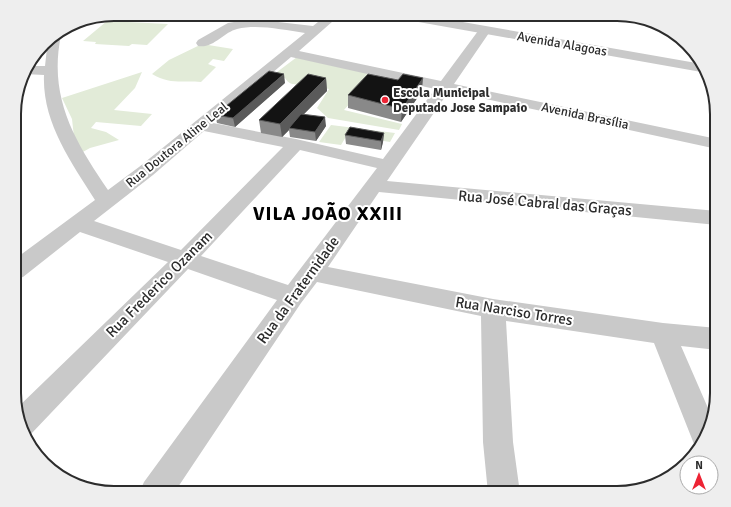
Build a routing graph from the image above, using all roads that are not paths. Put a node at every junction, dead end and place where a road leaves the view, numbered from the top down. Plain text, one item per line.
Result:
1 (326, 21) edge
2 (456, 21) edge
3 (315, 30) junction
4 (485, 30) junction
5 (54, 43) edge
6 (203, 43) dead end
7 (289, 53) junction
8 (697, 67) edge
9 (32, 70) edge
10 (51, 71) junction
11 (445, 87) junction
12 (201, 126) junction
13 (710, 143) edge
14 (296, 144) junction
15 (388, 165) junction
16 (374, 186) junction
17 (106, 201) junction
18 (710, 217) edge
19 (76, 223) junction
20 (185, 259) junction
21 (21, 266) edge
22 (312, 272) junction
23 (293, 296) junction
24 (493, 309) junction
25 (663, 334) junction
26 (710, 338) edge
27 (25, 420) edge
28 (702, 430) edge
29 (160, 486) edge
30 (503, 486) edge

1 - 3 street, Rua Doutora Aline Leal
2 - 4 street, Avenida Alagoas
3 - 6 street
3 - 7 street, Rua Doutora Aline Leal
4 - 8 street, Avenida Alagoas
4 - 11 street, Rua da Fraternidade
5 - 10 street
7 - 11 street, Avenida Brasília
7 - 12 street, Rua Doutora Aline Leal
9 - 10 street
10 - 17 street
11 - 13 street, Avenida Brasília
11 - 15 street, Rua da Fraternidade
12 - 14 street
12 - 17 street, Rua Doutora Aline Leal
14 - 15 street
14 - 20 street, Rua Frederico Ozanam
15 - 16 street, Rua da Fraternidade
16 - 18 street, Rua José Cabral das Graças
16 - 22 street, Rua da Fraternidade
17 - 19 street, Rua Doutora Aline Leal
19 - 20 street
19 - 21 street, Rua Doutora Aline Leal
20 - 23 street
20 - 27 street, Rua Frederico Ozanam
22 - 23 street, Rua da Fraternidade
22 - 24 street, Rua Narciso Torres
23 - 29 street, Rua da Fraternidade
24 - 25 street, Rua Narciso Torres
24 - 30 street
25 - 26 street, Rua Narciso Torres
25 - 28 street

